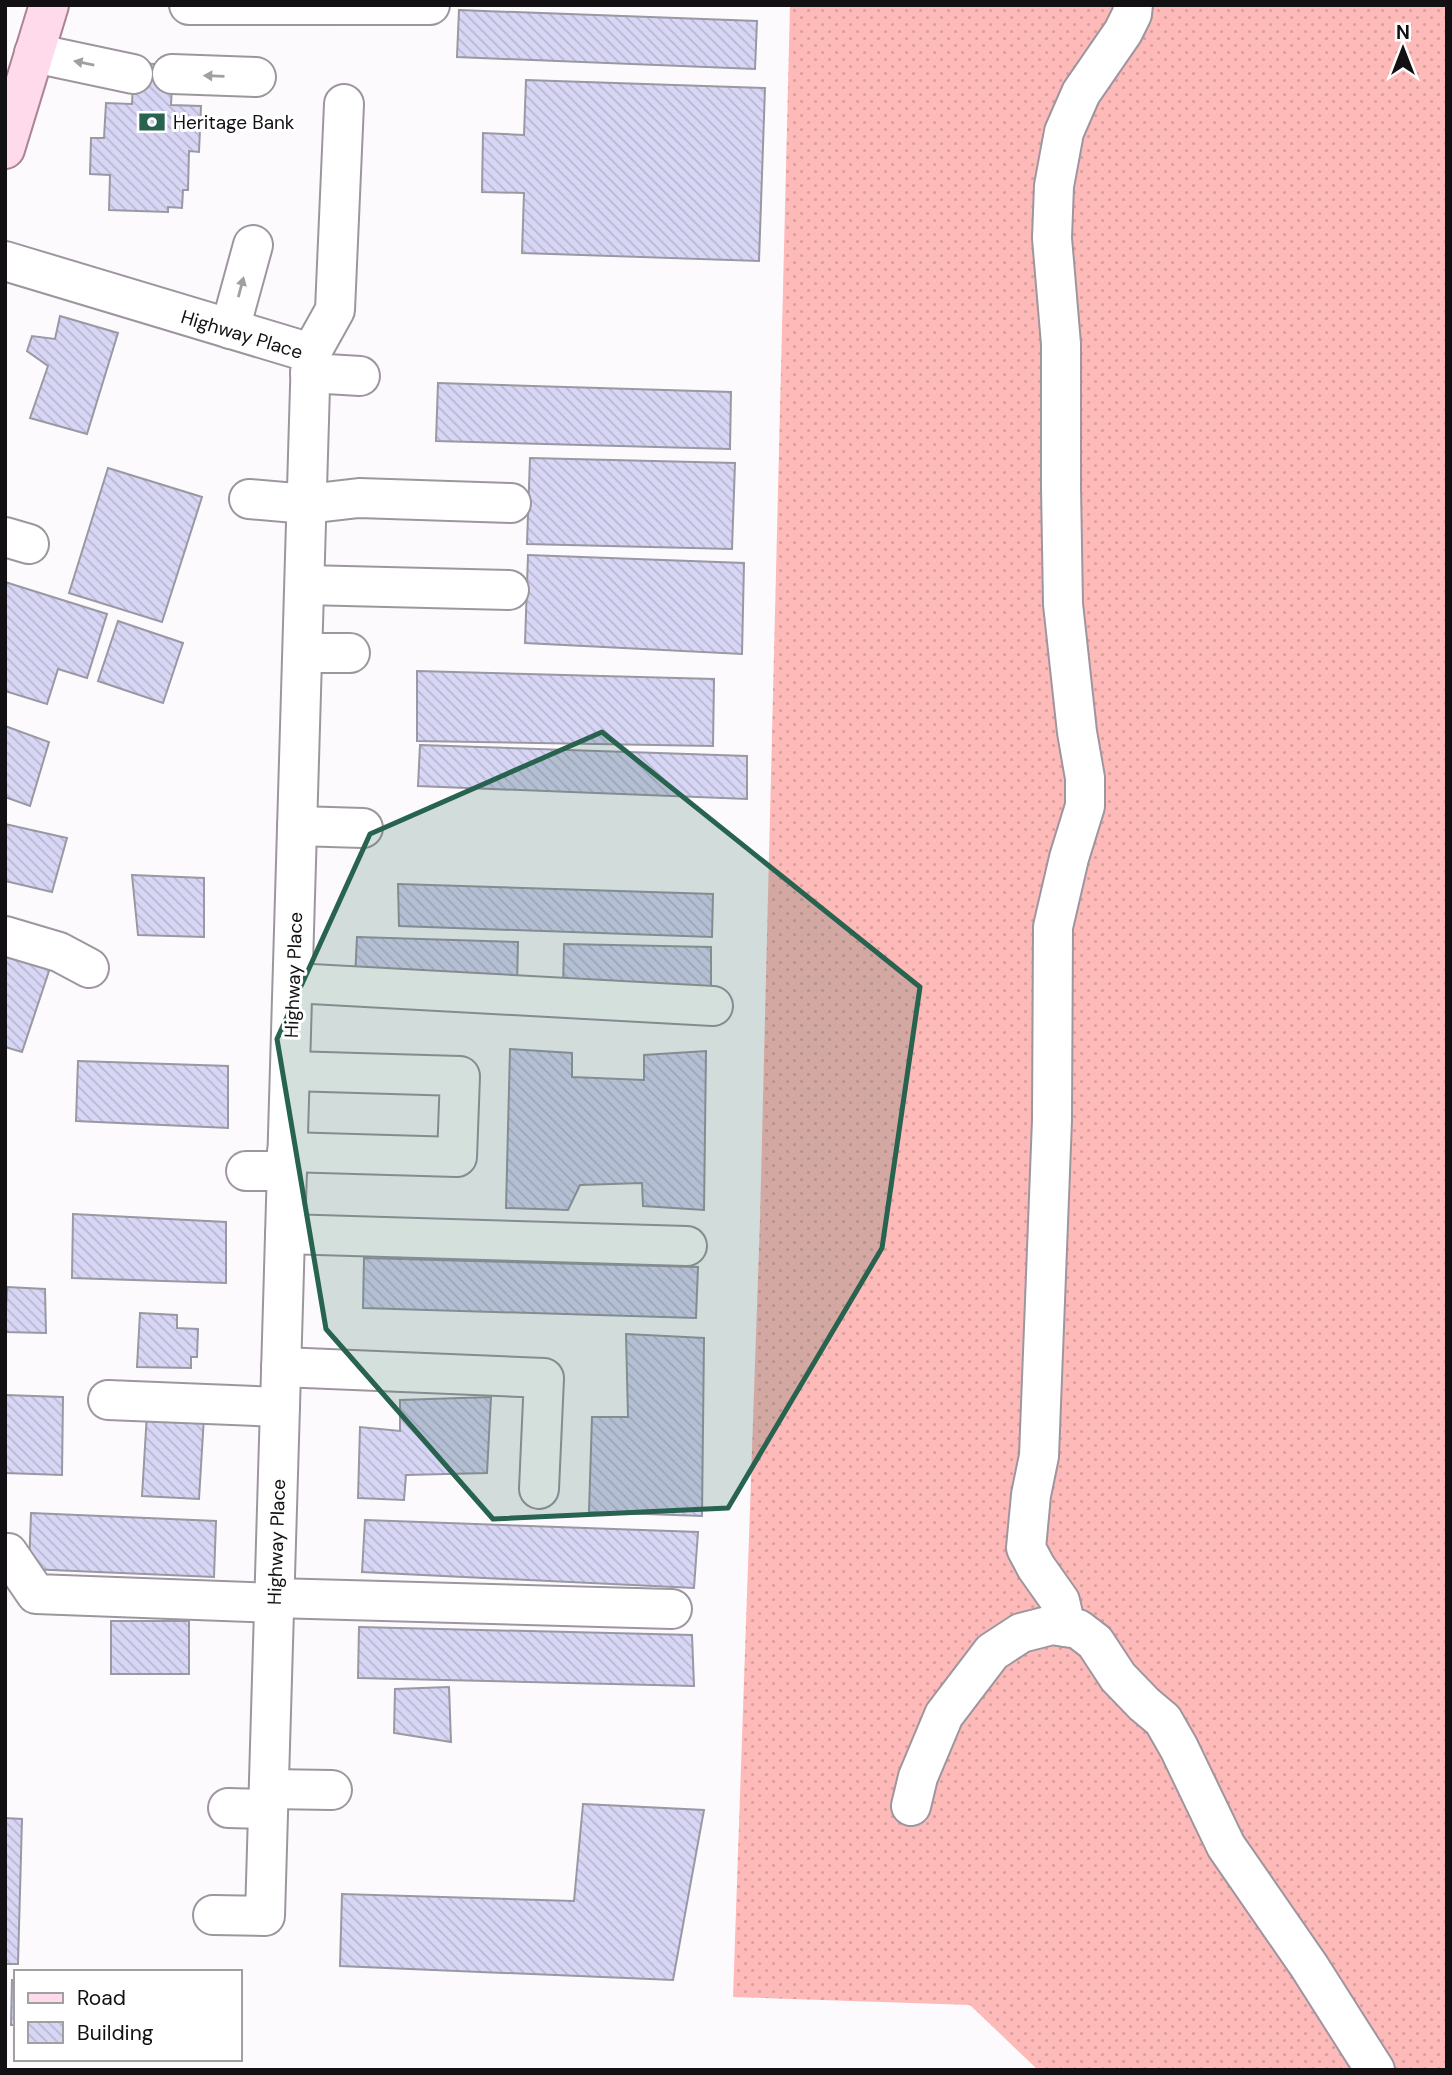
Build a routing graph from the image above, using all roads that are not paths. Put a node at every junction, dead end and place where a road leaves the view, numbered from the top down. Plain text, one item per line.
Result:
1 (49, 5) edge
2 (189, 5) edge
3 (335, 5) edge
4 (430, 5) edge
5 (1133, 5) edge
6 (34, 53) junction
7 (133, 74) dead end
8 (172, 75) dead end
9 (256, 77) dead end
10 (344, 104) dead end
11 (5, 149) edge
12 (253, 245) dead end
13 (5, 261) edge
14 (230, 329) junction
15 (310, 363) junction
16 (360, 376) dead end
17 (249, 499) dead end
18 (511, 503) dead end
19 (307, 504) junction
20 (305, 585) junction
21 (509, 590) dead end
22 (303, 653) junction
23 (350, 653) dead end
24 (297, 826) junction
25 (363, 828) dead end
26 (5, 936) edge
27 (89, 968) dead end
28 (293, 983) junction
29 (713, 1006) dead end
30 (290, 1071) junction
31 (287, 1162) junction
32 (246, 1171) dead end
33 (285, 1234) junction
34 (687, 1246) dead end
35 (281, 1367) junction
36 (108, 1400) dead end
37 (280, 1407) junction
38 (539, 1489) dead end
39 (5, 1553) edge
40 (274, 1600) junction
41 (672, 1609) dead end
42 (1066, 1627) junction
43 (332, 1790) dead end
44 (269, 1799) junction
45 (911, 1806) dead end
46 (228, 1808) dead end
47 (213, 1915) dead end
48 (1375, 2070) edge

1 - 6 main road
2 - 3 street
3 - 4 street
5 - 42 street
7 -> 6 street
6 - 11 main road
9 -> 8 street
10 - 15 street
14 -> 12 street
13 - 14 street, Highway Place
14 - 15 street, Highway Place
15 - 16 street
15 - 19 street, Highway Place
17 - 19 street
18 - 19 street
19 - 20 street, Highway Place
20 - 21 street
20 - 22 street, Highway Place
22 - 23 street
22 - 24 street, Highway Place
24 - 25 street
24 - 28 street, Highway Place
26 - 27 street
28 - 29 street
28 - 30 street, Highway Place
30 - 31 street, Highway Place
30 - 31 street
31 - 32 street
31 - 33 street, Highway Place
33 - 34 street
33 - 35 street, Highway Place
35 - 37 street, Highway Place
35 - 38 street
36 - 37 street
37 - 40 street, Highway Place
39 - 40 street
40 - 41 street
40 - 44 street, Highway Place
42 - 45 street
42 - 48 street
43 - 44 street
44 - 46 street
44 - 47 street, Highway Place

